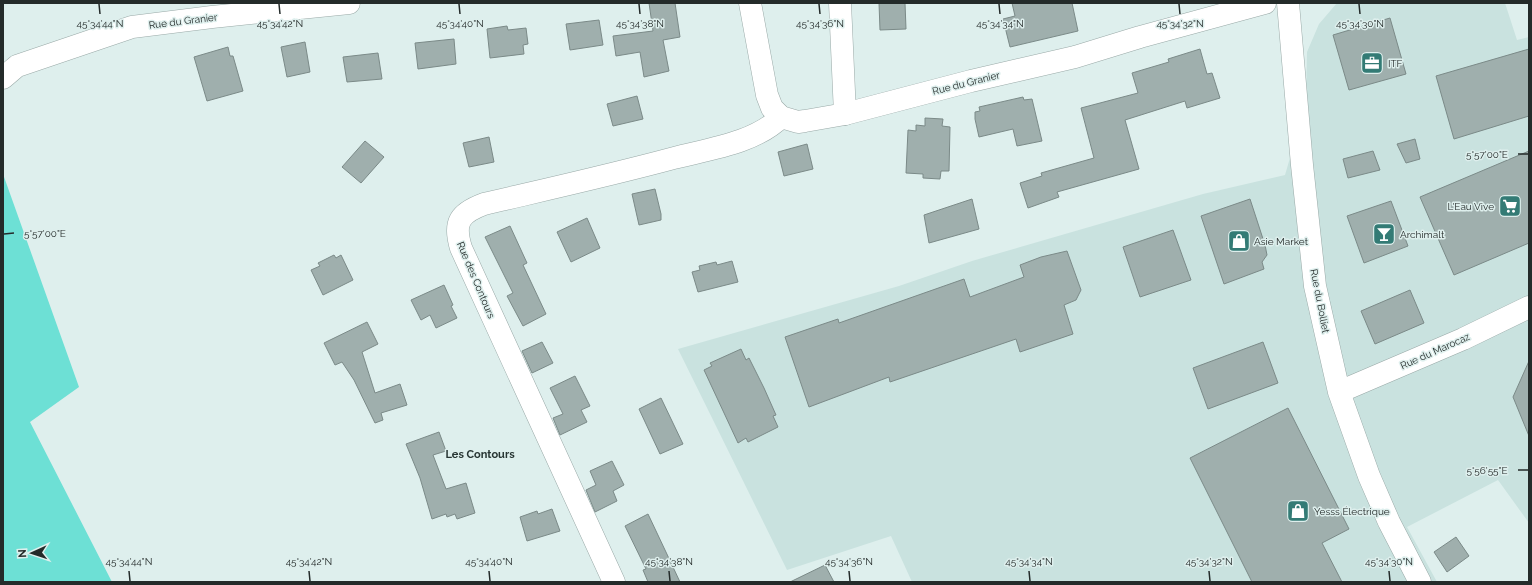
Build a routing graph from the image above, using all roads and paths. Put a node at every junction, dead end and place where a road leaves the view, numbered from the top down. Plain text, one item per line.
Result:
1 (349, 3) edge
2 (750, 3) edge
3 (840, 3) edge
4 (1265, 3) edge
5 (1288, 3) edge
6 (307, 5) edge
7 (3, 78) edge
8 (844, 114) junction
9 (780, 116) junction
10 (1529, 307) edge
11 (1339, 392) junction
12 (614, 582) edge
13 (1420, 582) edge

1 - 6 street, Rue du Granier
2 - 9 street
3 - 8 street
4 - 8 street, Rue du Granier
5 - 11 street, Rue du Bolliet
6 - 7 street, Rue du Granier
8 - 9 street, Rue du Granier
9 - 12 street, Rue des Contours
10 - 11 street, Rue du Marocaz
11 - 13 street, Rue du Bolliet

